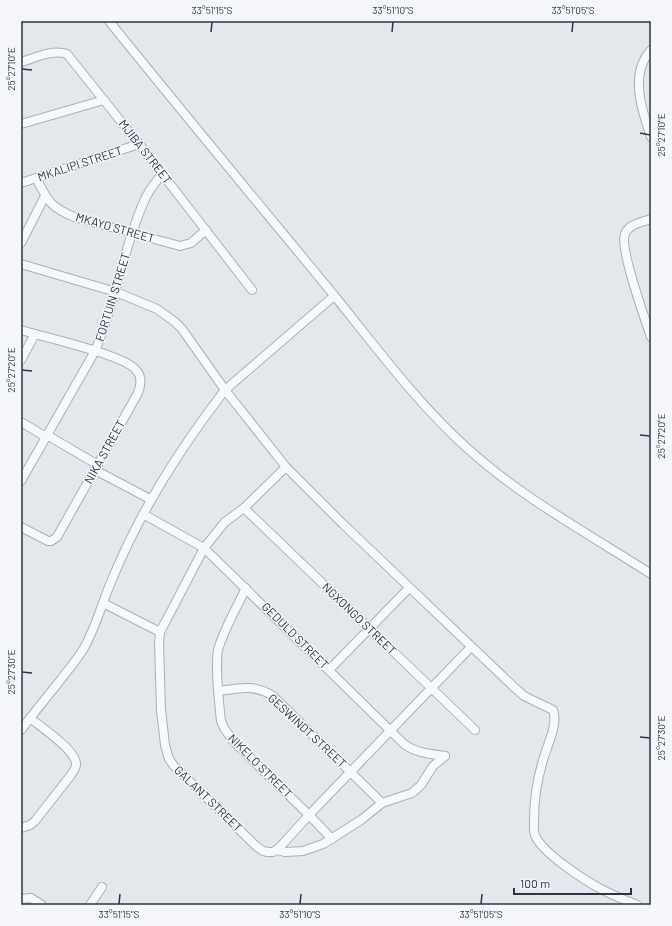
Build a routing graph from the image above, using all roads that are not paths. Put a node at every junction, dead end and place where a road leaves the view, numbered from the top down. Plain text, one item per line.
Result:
1 (109, 21) edge
2 (651, 50) edge
3 (21, 62) edge
4 (104, 100) junction
5 (21, 124) edge
6 (651, 137) edge
7 (139, 144) junction
8 (162, 174) junction
9 (36, 178) junction
10 (21, 183) edge
11 (45, 196) junction
12 (651, 218) edge
13 (206, 230) junction
14 (132, 234) junction
15 (21, 243) edge
16 (21, 264) edge
17 (252, 290) dead end
18 (116, 292) junction
19 (334, 296) junction
20 (21, 330) edge
21 (35, 334) junction
22 (651, 337) edge
23 (95, 351) junction
24 (21, 360) edge
25 (225, 390) junction
26 (21, 422) edge
27 (47, 436) junction
28 (286, 466) junction
29 (97, 468) junction
30 (21, 481) edge
31 (150, 499) junction
32 (244, 508) junction
33 (143, 514) junction
34 (21, 527) edge
35 (204, 548) junction
36 (651, 574) edge
37 (246, 588) junction
38 (409, 588) junction
39 (103, 603) junction
40 (370, 629) junction
41 (160, 632) junction
42 (471, 647) junction
43 (329, 670) junction
44 (432, 689) junction
45 (219, 691) junction
46 (30, 718) junction
47 (21, 730) edge
48 (390, 730) junction
49 (475, 730) dead end
50 (351, 772) junction
51 (382, 803) junction
52 (309, 815) junction
53 (21, 828) edge
54 (332, 839) junction
55 (277, 850) junction
56 (102, 888) dead end
57 (21, 899) edge
58 (42, 905) edge
59 (90, 905) edge
60 (637, 905) edge

1 - 19 street
2 - 6 street
3 - 4 street, MJIBA STREET
4 - 5 street
4 - 7 street, MJIBA STREET
7 - 8 street, MJIBA STREET
7 - 9 street, MKALIPI STREET
8 - 13 street, MJIBA STREET
8 - 14 street, FORTUIN STREET
9 - 10 street, MKALIPI STREET
9 - 11 street, MKAYO STREET
11 - 14 street, MKAYO STREET
11 - 15 street
12 - 22 street
13 - 14 street, MKAYO STREET
13 - 17 street, MJIBA STREET
14 - 18 street, FORTUIN STREET
16 - 18 street
18 - 23 street, FORTUIN STREET
18 - 25 street
19 - 25 street
19 - 36 street
20 - 21 street, NIKA STREET
21 - 23 street, NIKA STREET
21 - 24 street
23 - 27 street, FORTUIN STREET
23 - 29 street, NIKA STREET
25 - 28 street
25 - 31 street
26 - 27 street
27 - 29 street
27 - 30 street, FORTUIN STREET
28 - 32 street, GALANT STREET
28 - 38 street
29 - 31 street
29 - 34 street, NIKA STREET
31 - 33 street
32 - 35 street, GALANT STREET
32 - 40 street, NGXONGO STREET
33 - 35 street, GEDULD STREET
33 - 39 street
35 - 37 street, GEDULD STREET
35 - 41 street, GALANT STREET
37 - 43 street, GEDULD STREET
37 - 45 street, NIKELO STREET
38 - 40 street
38 - 42 street
39 - 41 street
39 - 46 street
40 - 43 street
40 - 44 street, NGXONGO STREET
41 - 55 street, GALANT STREET
42 - 44 street
42 - 60 street
43 - 48 street, GEDULD STREET
44 - 48 street
44 - 49 street, NGXONGO STREET
45 - 50 street, GESWINDT STREET
45 - 52 street, NIKELO STREET
46 - 47 street
46 - 53 street
48 - 50 street
48 - 51 street, GEDULD STREET
50 - 51 street, GESWINDT STREET
50 - 52 street
51 - 54 street, GALANT STREET
52 - 54 street, NIKELO STREET
52 - 55 street
54 - 55 street, GALANT STREET
56 - 59 street
57 - 58 street

